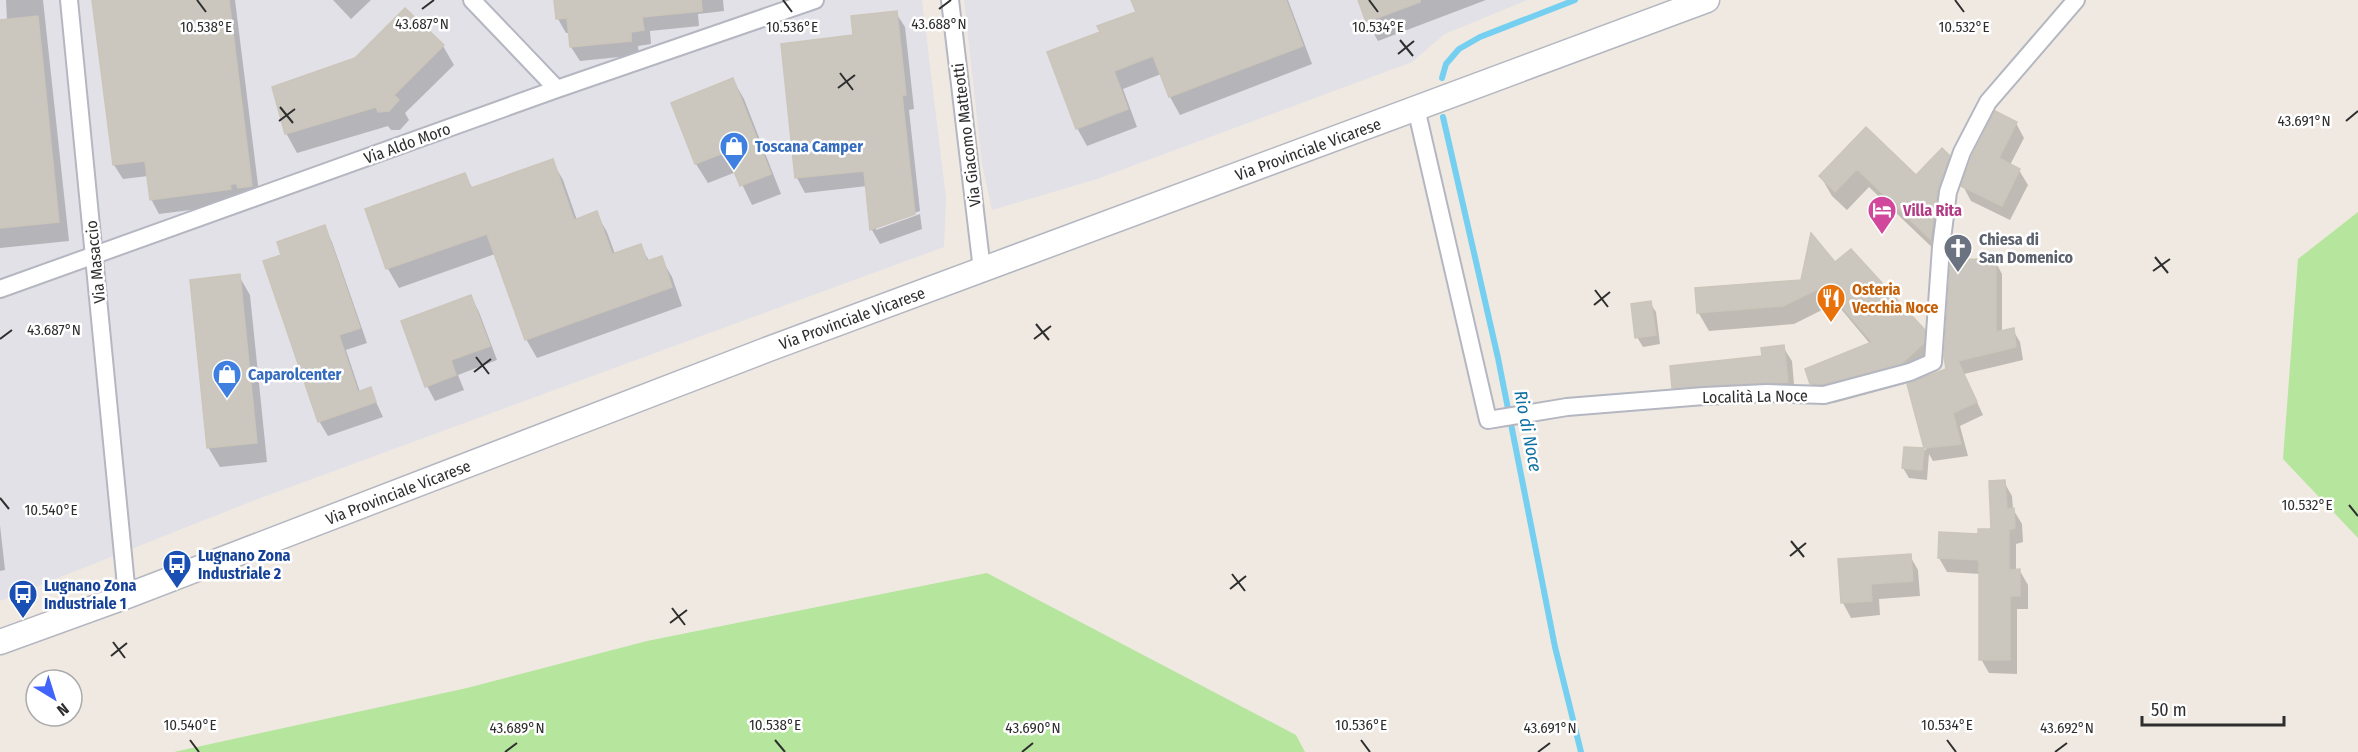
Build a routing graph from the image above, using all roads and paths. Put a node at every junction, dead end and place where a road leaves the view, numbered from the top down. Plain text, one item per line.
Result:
1 (69, 0) edge
2 (472, 0) edge
3 (815, 0) edge
4 (950, 0) edge
5 (1707, 0) edge
6 (2076, 0) edge
7 (557, 89) junction
8 (1416, 108) junction
9 (94, 256) junction
10 (982, 270) junction
11 (0, 288) edge
12 (127, 596) junction
13 (0, 642) edge

1 - 9 street, Via Masaccio
2 - 7 street
3 - 7 street, Via Aldo Moro
4 - 10 street, Via Giacomo Matteotti
5 - 8 main road, Via Provinciale Vicarese
6 - 8 street, Località La Noce
7 - 9 street, Via Aldo Moro
8 - 10 main road, Via Provinciale Vicarese
9 - 11 street, Via Aldo Moro
9 - 12 street, Via Masaccio
10 - 12 main road, Via Provinciale Vicarese
12 - 13 main road, Via Provinciale Vicarese

